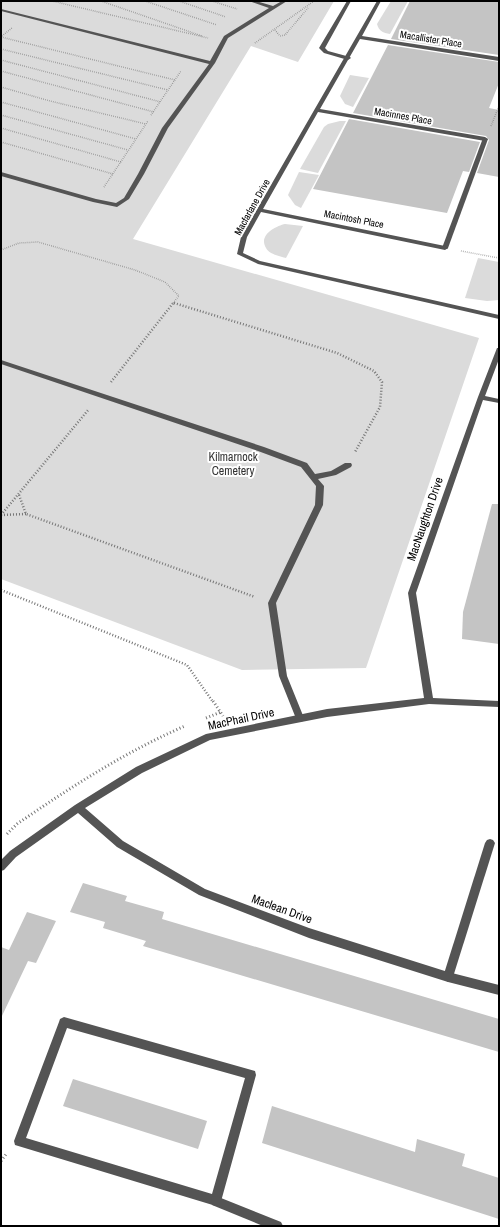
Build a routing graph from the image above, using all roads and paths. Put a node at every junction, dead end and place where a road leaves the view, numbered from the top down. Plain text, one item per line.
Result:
1 (52, 1) edge
2 (95, 1) edge
3 (101, 1) edge
4 (145, 1) edge
5 (179, 1) edge
6 (250, 1) edge
7 (285, 1) edge
8 (314, 1) edge
9 (349, 1) edge
10 (379, 1) edge
11 (105, 3) junction
12 (310, 5) junction
13 (273, 8) junction
14 (1, 10) edge
15 (248, 24) junction
16 (275, 30) junction
17 (235, 32) junction
18 (1, 37) edge
19 (360, 37) junction
20 (256, 43) dead end
21 (1, 49) edge
22 (190, 58) junction
23 (348, 58) junction
24 (499, 59) edge
25 (1, 60) edge
26 (212, 63) junction
27 (1, 71) edge
28 (175, 80) junction
29 (1, 87) edge
30 (168, 90) junction
31 (1, 102) edge
32 (161, 102) junction
33 (499, 106) edge
34 (318, 110) junction
35 (154, 112) junction
36 (1, 115) edge
37 (146, 124) junction
38 (1, 128) edge
39 (165, 128) junction
40 (136, 139) junction
41 (485, 139) junction
42 (1, 142) edge
43 (128, 150) junction
44 (121, 162) junction
45 (1, 174) edge
46 (113, 174) junction
47 (95, 201) junction
48 (259, 210) junction
49 (444, 248) junction
50 (1, 250) edge
51 (499, 258) edge
52 (174, 303) junction
53 (499, 317) edge
54 (499, 350) edge
55 (1, 362) edge
56 (100, 395) junction
57 (481, 397) junction
58 (499, 401) edge
59 (348, 465) joint
60 (313, 477) junction
61 (19, 495) junction
62 (26, 514) junction
63 (1, 515) edge
64 (1, 590) edge
65 (272, 603) junction
66 (429, 701) junction
67 (499, 704) edge
68 (300, 718) junction
69 (234, 732) junction
70 (78, 808) junction
71 (490, 843) dead end
72 (1, 867) edge
73 (448, 977) junction
74 (499, 990) edge
75 (216, 1201) junction
76 (277, 1226) edge

1 - 11 path
2 - 11 path
3 - 11 path
4 - 17 path
5 - 15 path
6 - 13 street
7 - 13 street
8 - 12 path
9 - 23 street
10 - 19 street, Macfarlane Drive
12 - 16 path
12 - 16 path
13 - 15 street
14 - 22 street
15 - 17 street
16 - 20 path
17 - 26 street
18 - 28 path
19 - 23 street, Macfarlane Drive
19 - 24 street, Macallister Place
21 - 30 path
22 - 26 street
22 - 28 path
23 - 34 street, Macfarlane Drive
25 - 32 path
26 - 39 street
27 - 35 path
28 - 30 path
29 - 37 path
30 - 32 path
31 - 40 path
32 - 35 path
33 - 41 path
34 - 41 street, Macinnes Place
34 - 48 street, Macfarlane Drive
35 - 37 path
36 - 43 path
37 - 39 path
37 - 40 path
38 - 44 path
39 - 47 street
40 - 43 path
41 - 49 street
42 - 46 path
43 - 44 path
44 - 46 path
45 - 47 street
46 - 47 path
48 - 49 street, Macintosh Place
48 - 53 street, Macfarlane Drive
49 - 51 path
50 - 52 path
52 - 56 path
52 - 59 path
54 - 57 street, MacNaughton Drive
55 - 56 street
56 - 60 street
56 - 61 path
57 - 58 street
57 - 66 street, MacNaughton Drive
59 - 60 street
60 - 65 street
61 - 62 path
61 - 63 path
62 - 63 path
62 - 65 path
64 - 69 path
65 - 68 street
66 - 67 street, MacPhail Drive
66 - 68 street, MacPhail Drive
68 - 69 street, MacPhail Drive
69 - 70 street, MacPhail Drive
70 - 72 street, MacPhail Drive
70 - 73 street, Maclean Drive
71 - 73 street
73 - 74 street, Maclean Drive
75 - 75 street
75 - 76 street

